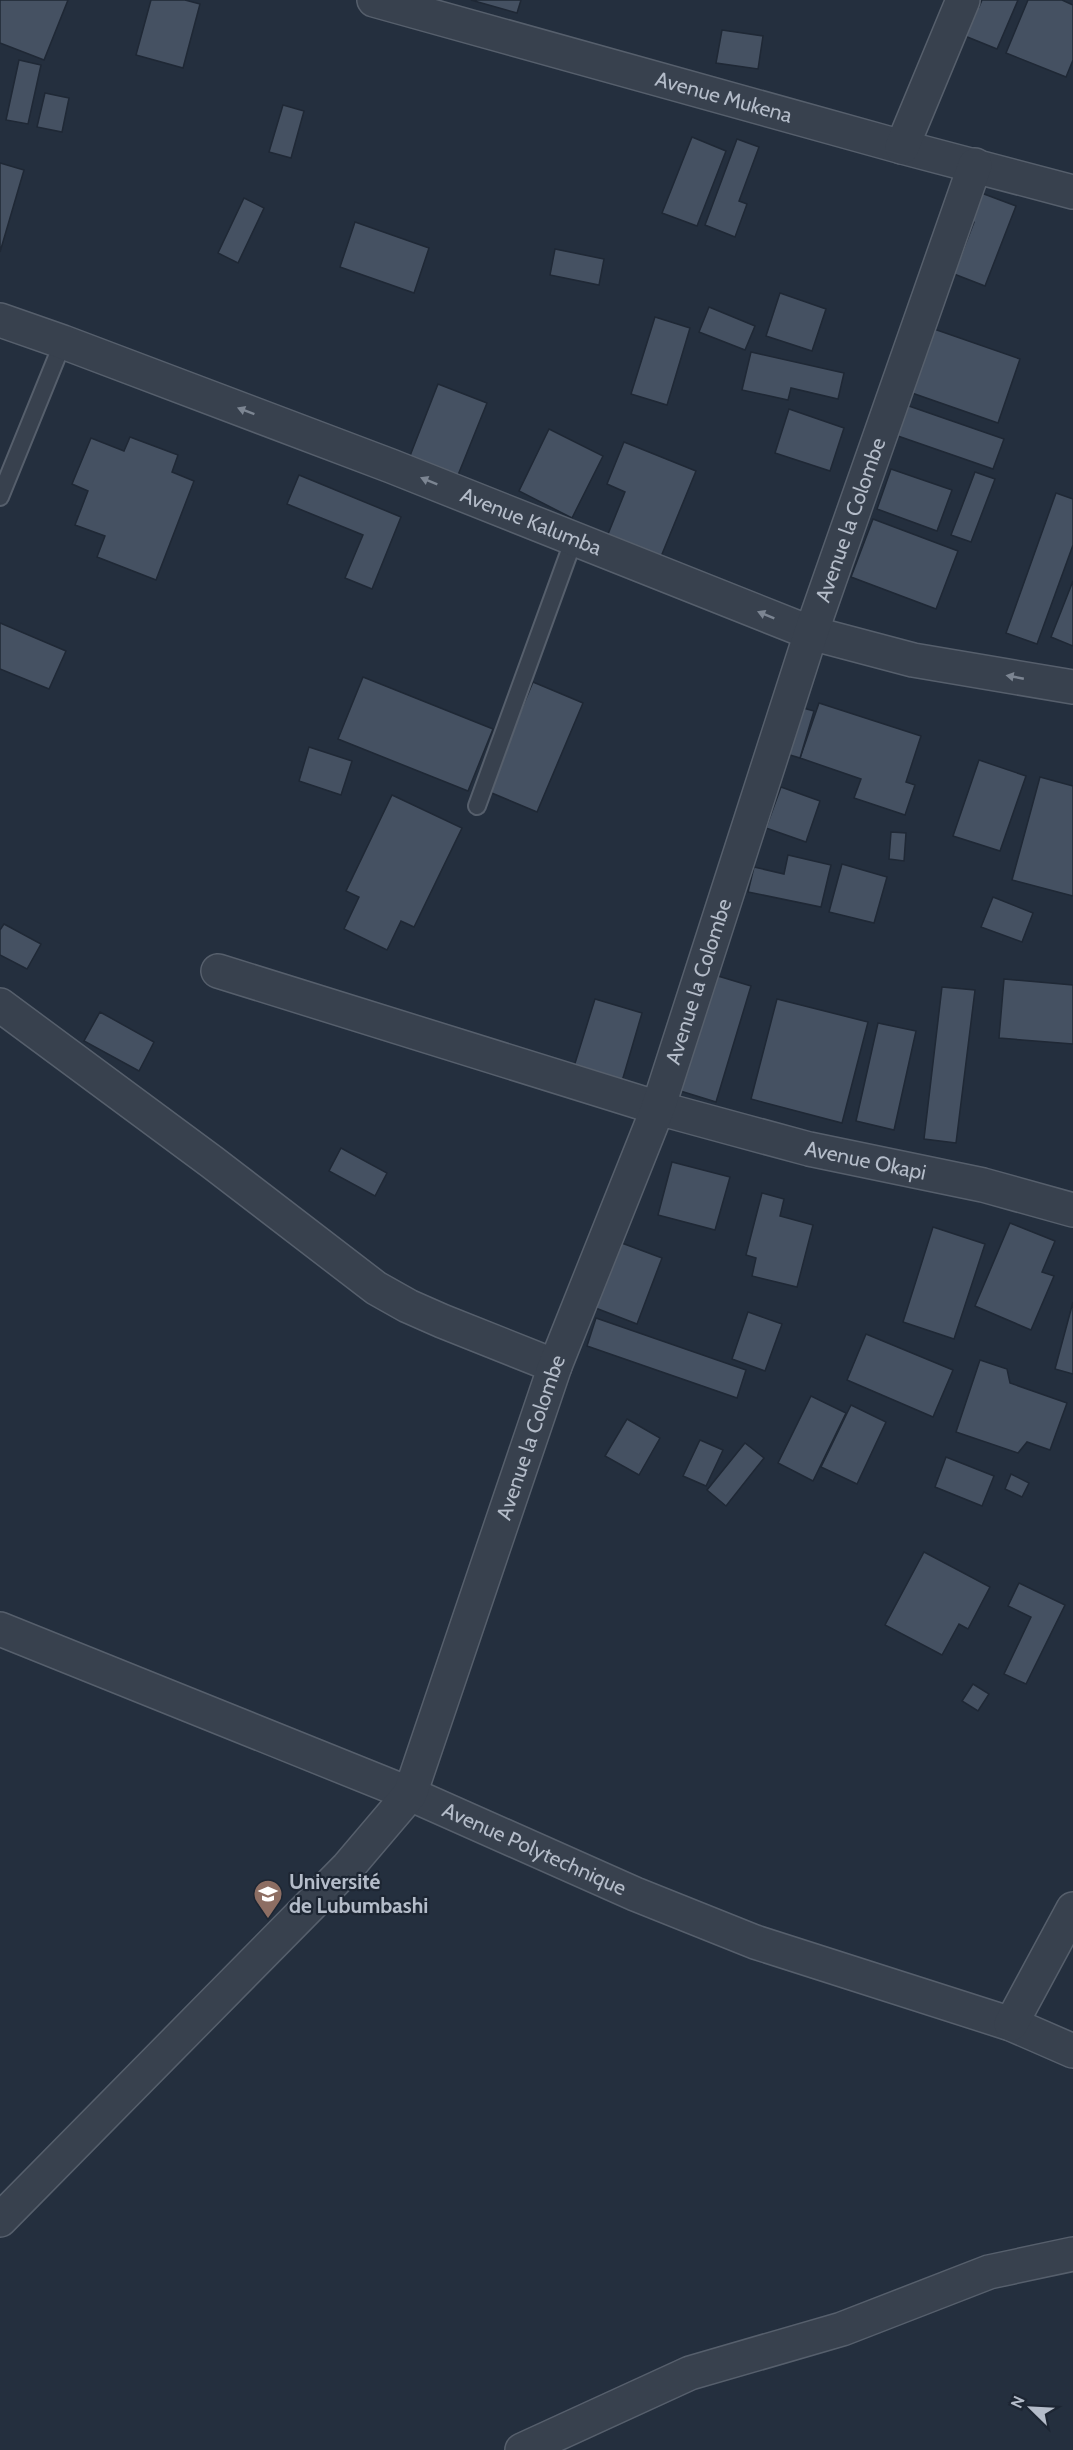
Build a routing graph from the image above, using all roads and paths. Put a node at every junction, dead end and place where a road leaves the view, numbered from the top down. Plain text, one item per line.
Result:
1 (374, 0) edge
2 (963, 0) edge
3 (902, 147) junction
4 (975, 165) junction
5 (1073, 192) edge
6 (0, 320) edge
7 (63, 342) junction
8 (0, 497) edge
9 (574, 539) junction
10 (811, 633) junction
11 (1073, 687) edge
12 (477, 806) dead end
13 (218, 971) dead end
14 (0, 1005) edge
15 (658, 1108) junction
16 (1073, 1210) edge
17 (555, 1366) junction
18 (0, 1629) edge
19 (410, 1794) junction
20 (1073, 1909) edge
21 (1011, 2024) junction
22 (1073, 2051) edge
23 (0, 2220) edge
24 (1073, 2254) edge
25 (522, 2450) edge

1 - 3 street, Avenue Mukena
2 - 3 street
3 - 4 street, Avenue Mukena
4 - 5 street, Avenue Mukena
4 - 10 street, Avenue la Colombe
6 - 7 street, Avenue Kalumba
7 - 8 lane
9 -> 7 street, Avenue Kalumba
10 -> 9 street, Avenue Kalumba
9 - 12 lane
11 -> 10 street, Avenue Kalumba
10 - 15 street, Avenue la Colombe
13 - 15 street, Avenue Okapi
14 - 17 street
15 - 16 street, Avenue Okapi
15 - 17 street, Avenue la Colombe
17 - 19 street, Avenue la Colombe
18 - 19 street, Avenue Polytechnique
19 - 21 street, Avenue Polytechnique
19 - 23 street
20 - 21 street
21 - 22 street, Avenue Polytechnique
24 - 25 street

